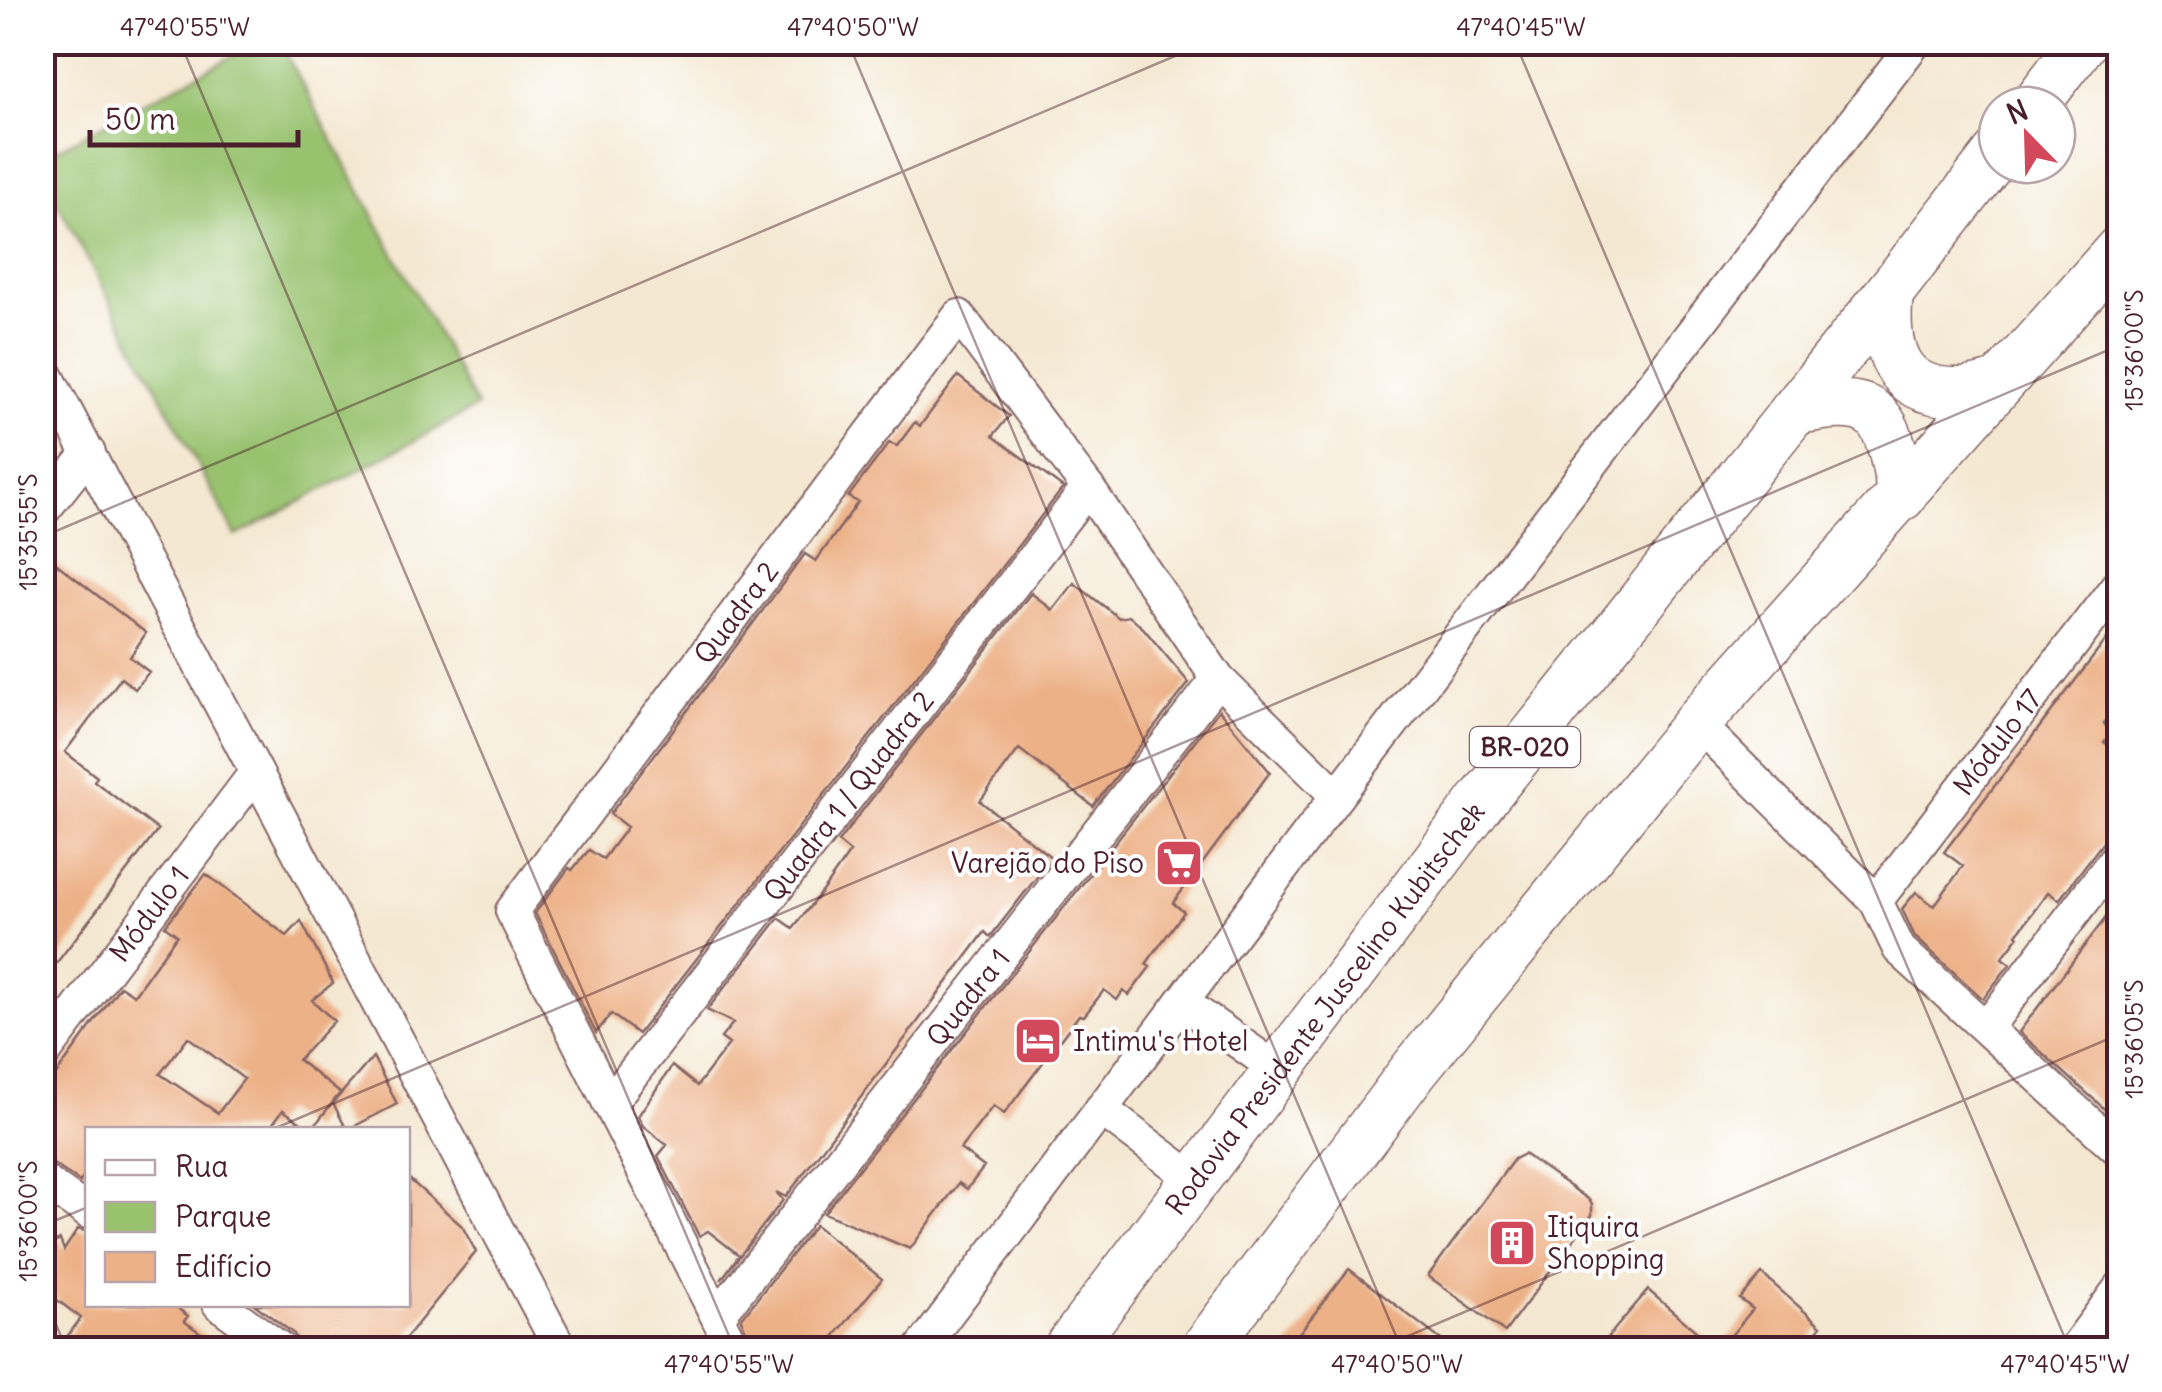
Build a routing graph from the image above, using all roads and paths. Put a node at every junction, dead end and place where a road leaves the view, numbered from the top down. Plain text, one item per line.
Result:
1 (1915, 42) edge
2 (2083, 42) edge
3 (2050, 85) edge
4 (1977, 180) edge
5 (2120, 248) edge
6 (1889, 293) junction
7 (42, 366) edge
8 (1999, 384) junction
9 (1794, 411) junction
10 (89, 453) junction
11 (1088, 488) junction
12 (1902, 496) junction
13 (42, 512) edge
14 (2120, 582) edge
15 (1218, 679) junction
16 (1697, 724) junction
17 (256, 772) junction
18 (1336, 796) junction
19 (2120, 854) edge
20 (1876, 901) junction
21 (1182, 1002) junction
22 (1987, 1028) junction
23 (42, 1056) edge
24 (1278, 1070) junction
25 (609, 1104) junction
26 (1101, 1109) junction
27 (2120, 1151) edge
28 (42, 1180) edge
29 (1195, 1180) junction
30 (85, 1210) edge
31 (2120, 1288) edge
32 (221, 1307) edge
33 (718, 1316) junction
34 (246, 1339) edge
35 (282, 1350) edge
36 (561, 1350) edge
37 (734, 1350) edge
38 (920, 1350) edge
39 (1067, 1350) edge
40 (1204, 1350) edge
41 (2074, 1350) edge

1 - 18 street
2 - 3 highway
4 - 6 highway, Rodovia Presidente Juscelino Kubitschek / BR-020
5 - 8 highway
6 - 8 highway
6 - 9 highway, Rodovia Presidente Juscelino Kubitschek / BR-020
7 - 10 street
8 - 12 highway
9 - 12 highway
9 - 24 highway, Rodovia Presidente Juscelino Kubitschek / BR-020
10 - 13 street
10 - 17 street
11 - 15 street
11 - 25 street, Quadra 1 / Quadra 2
11 - 25 street, Quadra 2
12 - 16 highway
14 - 20 street, Módulo 17
15 - 18 street
15 - 33 street, Quadra 1
16 - 20 street
16 - 40 highway
17 - 23 street, Módulo 1
17 - 36 street
18 - 21 street
19 - 22 street
20 - 22 street
21 - 24 street
21 - 26 street
22 - 27 street
24 - 29 highway, Rodovia Presidente Juscelino Kubitschek / BR-020
25 - 33 street
26 - 29 street
26 - 38 street
28 - 30 street
29 - 39 highway, Rodovia Presidente Juscelino Kubitschek / BR-020
31 - 41 street
32 - 34 street
33 - 37 street
34 - 35 street

